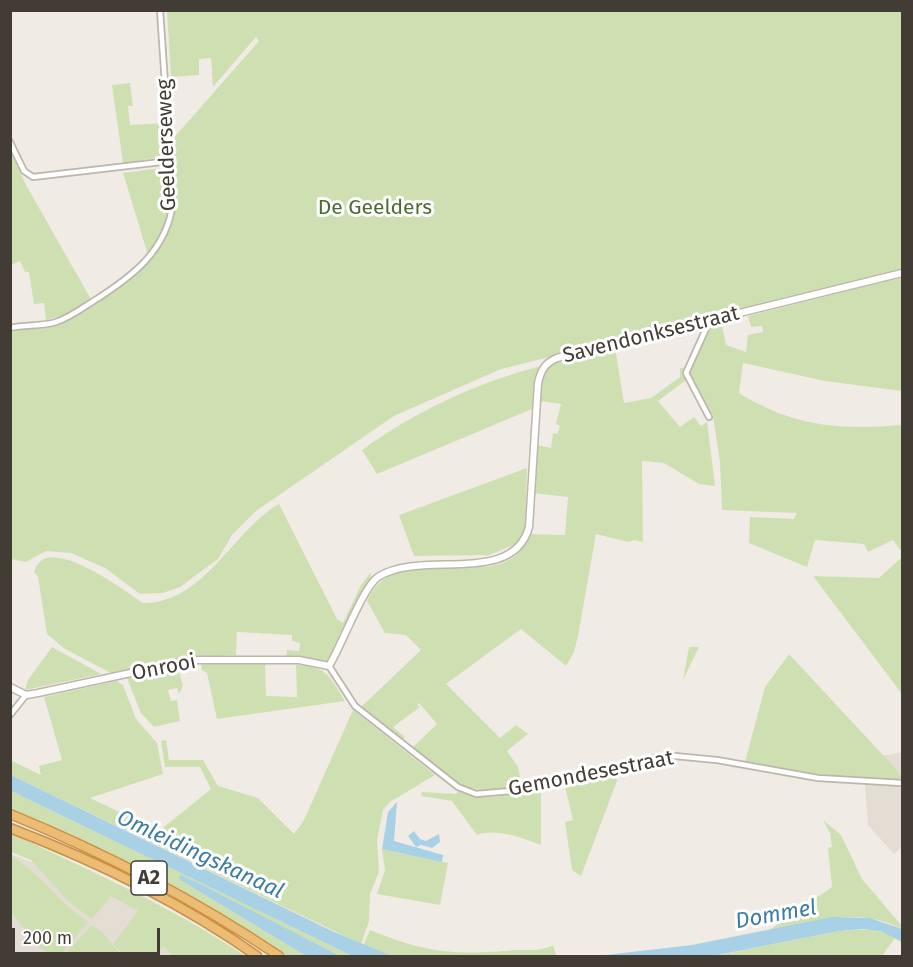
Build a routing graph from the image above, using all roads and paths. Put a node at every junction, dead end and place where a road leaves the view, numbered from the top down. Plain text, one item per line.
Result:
1 (160, 10) edge
2 (10, 142) edge
3 (170, 161) junction
4 (903, 273) edge
5 (710, 320) junction
6 (10, 328) edge
7 (709, 417) dead end
8 (329, 666) junction
9 (10, 687) edge
10 (26, 695) junction
11 (10, 716) edge
12 (903, 783) edge
13 (10, 814) edge
14 (10, 828) edge
15 (257, 957) edge
16 (279, 957) edge

1 - 3 street, Geelderseweg
2 - 3 street
3 - 6 street, Geelderseweg
4 - 5 street, Savendonksestraat
5 - 7 street
5 - 8 street, Savendonksestraat
8 - 10 street, Onrooi
8 - 12 street, Gemondesestraat
9 - 10 street
10 - 11 street
13 - 16 highway, A2
14 - 15 highway, A2

